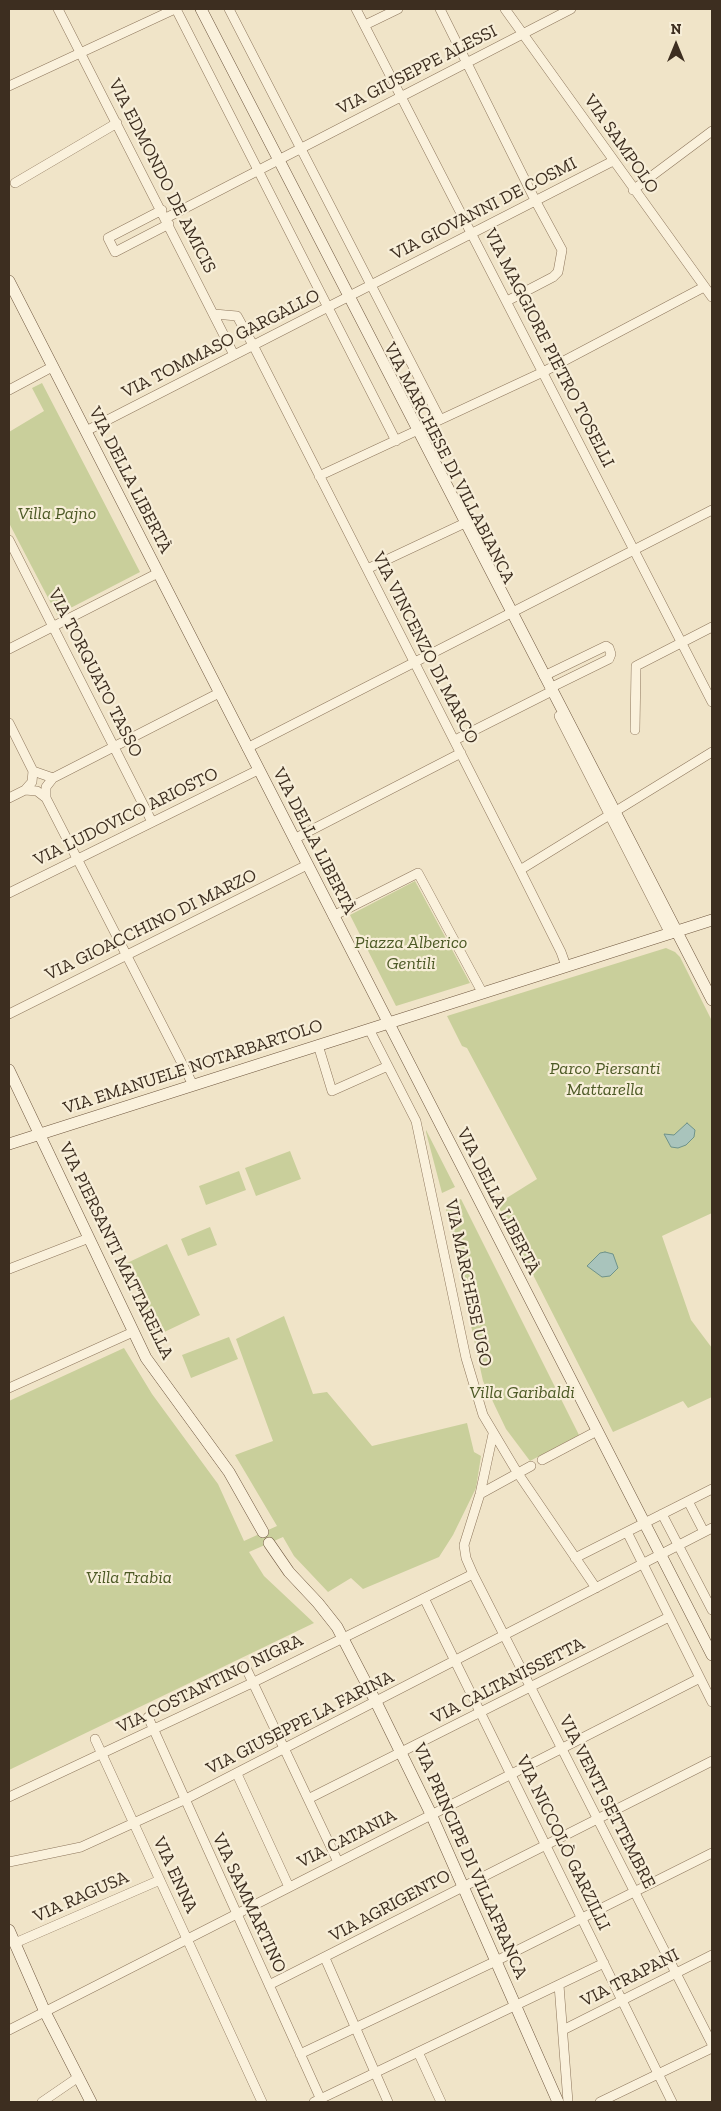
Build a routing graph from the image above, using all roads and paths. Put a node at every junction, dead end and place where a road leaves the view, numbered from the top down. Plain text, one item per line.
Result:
1 (58, 9) edge
2 (176, 9) edge
3 (195, 9) edge
4 (201, 9) edge
5 (229, 9) edge
6 (356, 9) edge
7 (398, 9) edge
8 (440, 9) edge
9 (505, 9) edge
10 (571, 9) edge
11 (365, 25) junction
12 (523, 34) junction
13 (80, 53) junction
14 (468, 62) junction
15 (9, 86) edge
16 (401, 96) junction
17 (117, 123) junction
18 (712, 131) edge
19 (300, 148) junction
20 (276, 161) junction
21 (613, 161) junction
22 (259, 170) junction
23 (15, 183) dead end
24 (635, 188) junction
25 (535, 200) junction
26 (166, 217) junction
27 (472, 234) junction
28 (9, 280) edge
29 (370, 286) junction
30 (704, 287) junction
31 (12, 294) edge
32 (347, 298) junction
33 (712, 298) edge
34 (507, 301) junction
35 (329, 307) junction
36 (214, 314) junction
37 (253, 345) junction
38 (234, 354) junction
39 (52, 367) junction
40 (543, 372) junction
41 (9, 390) edge
42 (440, 419) junction
43 (86, 431) junction
44 (415, 431) junction
45 (396, 441) junction
46 (319, 476) junction
47 (712, 510) edge
48 (463, 524) junction
49 (9, 540) edge
50 (635, 550) junction
51 (367, 569) junction
52 (158, 573) junction
53 (510, 614) junction
54 (54, 626) junction
55 (712, 627) edge
56 (682, 643) junction
57 (9, 649) edge
58 (415, 663) junction
59 (544, 676) junction
60 (550, 691) junction
61 (219, 693) junction
62 (712, 702) edge
63 (9, 724) edge
64 (635, 730) dead end
65 (455, 740) junction
66 (115, 747) junction
67 (248, 748) junction
68 (712, 752) edge
69 (461, 753) junction
70 (258, 770) junction
71 (33, 771) junction
72 (53, 778) junction
73 (25, 790) junction
74 (9, 798) edge
75 (46, 798) junction
76 (612, 813) junction
77 (152, 822) junction
78 (294, 839) junction
79 (77, 859) junction
80 (307, 865) junction
81 (520, 870) junction
82 (9, 893) edge
83 (334, 916) junction
84 (712, 920) edge
85 (673, 932) junction
86 (127, 955) junction
87 (566, 966) junction
88 (482, 992) junction
89 (712, 1000) edge
90 (9, 1014) edge
91 (387, 1023) junction
92 (368, 1029) junction
93 (318, 1045) junction
94 (388, 1066) junction
95 (9, 1070) edge
96 (193, 1085) junction
97 (40, 1134) junction
98 (9, 1144) edge
99 (89, 1238) junction
100 (9, 1269) edge
101 (133, 1332) junction
102 (9, 1388) edge
103 (597, 1432) junction
104 (493, 1434) junction
105 (542, 1460) dead end
106 (531, 1466) dead end
107 (517, 1472) junction
108 (712, 1489) edge
109 (480, 1494) junction
110 (688, 1501) junction
111 (662, 1514) junction
112 (645, 1523) junction
113 (708, 1530) edge
114 (263, 1532) dead end
115 (627, 1532) junction
116 (269, 1543) dead end
117 (679, 1545) junction
118 (661, 1554) junction
119 (575, 1558) junction
120 (642, 1564) junction
121 (473, 1574) junction
122 (596, 1588) junction
123 (709, 1596) edge
124 (424, 1598) junction
125 (712, 1610) edge
126 (669, 1617) junction
127 (504, 1636) junction
128 (343, 1638) junction
129 (712, 1655) edge
130 (454, 1661) junction
131 (246, 1668) dead end
132 (700, 1678) junction
133 (252, 1683) junction
134 (530, 1689) junction
135 (376, 1702) junction
136 (712, 1702) edge
137 (480, 1714) junction
138 (148, 1717) dead end
139 (153, 1730) junction
140 (95, 1740) dead end
141 (561, 1748) junction
142 (284, 1749) junction
143 (403, 1754) junction
144 (101, 1755) junction
145 (712, 1762) edge
146 (237, 1774) junction
147 (511, 1774) junction
148 (9, 1797) edge
149 (184, 1800) junction
150 (308, 1800) junction
151 (431, 1814) junction
152 (597, 1819) junction
153 (133, 1825) junction
154 (546, 1845) junction
155 (712, 1853) edge
156 (9, 1862) edge
157 (338, 1862) junction
158 (160, 1880) junction
159 (463, 1886) junction
160 (289, 1887) junction
161 (634, 1892) junction
162 (237, 1914) junction
163 (582, 1918) junction
164 (9, 1930) edge
165 (187, 1939) junction
166 (15, 1943) junction
167 (712, 1954) edge
168 (325, 1958) junction
169 (496, 1961) junction
170 (604, 1962) junction
171 (676, 1973) junction
172 (269, 1985) junction
173 (559, 1985) junction
174 (623, 2001) junction
175 (516, 2006) junction
176 (45, 2012) junction
177 (355, 2027) junction
178 (9, 2030) edge
179 (563, 2030) junction
180 (712, 2044) edge
181 (712, 2048) edge
182 (418, 2052) junction
183 (300, 2054) junction
184 (375, 2072) junction
185 (659, 2075) junction
186 (77, 2078) junction
187 (319, 2101) edge
188 (42, 2102) edge
189 (91, 2102) edge
190 (262, 2102) edge
191 (388, 2102) edge
192 (441, 2102) edge
193 (558, 2102) edge
194 (568, 2102) edge
195 (600, 2102) edge
196 (672, 2102) edge

1 - 13 street, VIA EDMONDO DE AMICIS
2 - 13 street
2 - 22 street, VIA MARCHESE DI VILLABIANCA
3 - 20 street, VIA MARCHESE DI VILLABIANCA
4 - 20 street, VIA MARCHESE DI VILLABIANCA
5 - 19 street, VIA MARCHESE DI VILLABIANCA
6 - 11 street, VIA MAGGIORE PIETRO TOSELLI
7 - 11 street
8 - 14 street
9 - 12 street, VIA SAMPOLO
10 - 12 street, VIA GIUSEPPE ALESSI
11 - 16 street, VIA MAGGIORE PIETRO TOSELLI
12 - 14 street, VIA GIUSEPPE ALESSI
12 - 21 street, VIA SAMPOLO
13 - 15 street
13 - 17 street, VIA EDMONDO DE AMICIS
14 - 16 street, VIA GIUSEPPE ALESSI
14 - 25 street
16 - 19 street, VIA GIUSEPPE ALESSI
16 - 27 street, VIA MAGGIORE PIETRO TOSELLI
17 - 23 street
17 - 26 street, VIA EDMONDO DE AMICIS
18 - 24 street
19 - 20 street, VIA GIUSEPPE ALESSI
19 - 29 street, VIA MARCHESE DI VILLABIANCA
20 - 22 street, VIA GIUSEPPE ALESSI
20 - 32 street, VIA MARCHESE DI VILLABIANCA
21 - 24 street, VIA SAMPOLO
21 - 25 street, VIA GIOVANNI DE COSMI
22 - 26 street, VIA GIUSEPPE ALESSI
22 - 35 street, VIA MARCHESE DI VILLABIANCA
24 - 30 street, VIA SAMPOLO
25 - 27 street, VIA GIOVANNI DE COSMI
25 - 34 street
26 - 26 street
26 - 36 street, VIA EDMONDO DE AMICIS
27 - 29 street, VIA GIOVANNI DE COSMI
27 - 34 street, VIA MAGGIORE PIETRO TOSELLI
28 - 31 street, VIA DELLA LIBERTÀ
29 - 32 street, VIA TOMMASO GARGALLO
29 - 42 street, VIA MARCHESE DI VILLABIANCA
30 - 33 street, VIA SAMPOLO
30 - 40 street
31 - 39 street, VIA DELLA LIBERTÀ
32 - 35 street, VIA TOMMASO GARGALLO
32 - 44 street, VIA MARCHESE DI VILLABIANCA
34 - 40 street, VIA MAGGIORE PIETRO TOSELLI
35 - 37 street, VIA TOMMASO GARGALLO
35 - 45 street, VIA MARCHESE DI VILLABIANCA
36 - 37 street
36 - 38 street, VIA EDMONDO DE AMICIS
37 - 38 street, VIA TOMMASO GARGALLO
37 - 46 street, VIA VINCENZO DI MARCO
38 - 43 street, VIA TOMMASO GARGALLO
39 - 41 street
39 - 43 street, VIA DELLA LIBERTÀ
40 - 42 street
40 - 50 street, VIA MAGGIORE PIETRO TOSELLI
42 - 44 street
43 - 52 street, VIA DELLA LIBERTÀ
44 - 45 street
44 - 48 street, VIA MARCHESE DI VILLABIANCA
45 - 46 street
46 - 51 street, VIA VINCENZO DI MARCO
47 - 50 street
48 - 51 street
48 - 53 street, VIA MARCHESE DI VILLABIANCA
49 - 54 street, VIA TORQUATO TASSO
50 - 53 street
50 - 56 street, VIA MAGGIORE PIETRO TOSELLI
51 - 58 street, VIA VINCENZO DI MARCO
52 - 54 street
52 - 61 street, VIA DELLA LIBERTÀ
53 - 58 street
53 - 59 street, VIA MARCHESE DI VILLABIANCA
53 - 60 street, VIA MARCHESE DI VILLABIANCA
54 - 57 street
54 - 66 street, VIA TORQUATO TASSO
55 - 56 street
56 - 62 street, VIA MAGGIORE PIETRO TOSELLI
56 - 64 street
58 - 65 street, VIA VINCENZO DI MARCO
58 - 67 street
59 - 60 street, VIA MARCHESE DI VILLABIANCA
59 - 60 street
60 - 65 street
60 - 76 street, VIA MARCHESE DI VILLABIANCA
61 - 66 street
61 - 67 street, VIA DELLA LIBERTÀ
63 - 71 street
65 - 69 street, VIA VINCENZO DI MARCO
66 - 72 street
66 - 77 street, VIA TORQUATO TASSO
67 - 70 street, VIA DELLA LIBERTÀ
68 - 76 street
69 - 78 street
69 - 81 street, VIA VINCENZO DI MARCO
70 - 77 street, VIA LUDOVICO ARIOSTO
70 - 78 street, VIA DELLA LIBERTÀ
71 - 72 street
71 - 73 street
72 - 75 street
73 - 74 street
73 - 75 street
75 - 79 street
76 - 81 street
76 - 85 street, VIA MARCHESE DI VILLABIANCA
77 - 79 street, VIA LUDOVICO ARIOSTO
78 - 80 street, VIA DELLA LIBERTÀ
79 - 82 street, VIA LUDOVICO ARIOSTO
79 - 86 street
80 - 83 street, VIA DELLA LIBERTÀ
80 - 86 street, VIA GIOACCHINO DI MARZO
81 - 87 street, VIA VINCENZO DI MARCO
83 - 88 street
83 - 91 street, VIA DELLA LIBERTÀ
84 - 85 street, VIA EMANUELE NOTARBARTOLO
85 - 87 street, VIA EMANUELE NOTARBARTOLO
85 - 89 street, VIA MARCHESE DI VILLABIANCA
86 - 90 street, VIA GIOACCHINO DI MARZO
86 - 96 street
87 - 88 street, VIA EMANUELE NOTARBARTOLO
88 - 91 street, VIA EMANUELE NOTARBARTOLO
91 - 92 street, VIA EMANUELE NOTARBARTOLO
91 - 103 street, VIA DELLA LIBERTÀ
92 - 93 street, VIA EMANUELE NOTARBARTOLO
92 - 94 street, VIA MARCHESE UGO
93 - 94 street
93 - 96 street, VIA EMANUELE NOTARBARTOLO
94 - 104 street, VIA MARCHESE UGO
95 - 97 street, VIA PIERSANTI MATTARELLA
96 - 97 street, VIA EMANUELE NOTARBARTOLO
97 - 98 street, VIA EMANUELE NOTARBARTOLO
97 - 99 street, VIA PIERSANTI MATTARELLA
99 - 100 street
99 - 101 street, VIA PIERSANTI MATTARELLA
101 - 102 street
101 - 114 street, VIA PIERSANTI MATTARELLA
103 - 105 street
103 - 112 street, VIA DELLA LIBERTÀ
104 - 107 street, VIA MARCHESE UGO
104 - 109 street, VIA VENTI SETTEMBRE
106 - 107 street
107 - 109 street
107 - 119 street, VIA MARCHESE UGO
108 - 110 street
109 - 121 street, VIA VENTI SETTEMBRE
110 - 111 street
110 - 113 street
111 - 112 street
111 - 117 street
112 - 115 street
112 - 118 street, VIA DELLA LIBERTÀ
113 - 117 street, VIA GIUSEPPE LA FARINA
115 - 119 street
115 - 120 street
116 - 128 street
117 - 118 street, VIA GIUSEPPE LA FARINA
117 - 123 street
118 - 120 street, VIA GIUSEPPE LA FARINA
118 - 129 street, VIA DELLA LIBERTÀ
119 - 122 street, VIA MARCHESE UGO
120 - 122 street, VIA GIUSEPPE LA FARINA
120 - 126 street
121 - 124 street, VIA COSTANTINO NIGRA
121 - 127 street, VIA VENTI SETTEMBRE
122 - 127 street, VIA GIUSEPPE LA FARINA
123 - 125 street
124 - 128 street, VIA COSTANTINO NIGRA
124 - 130 street, VIA NICCOLÒ GARZILLI
126 - 132 street
126 - 134 street, VIA CALTANISSETTA
127 - 130 street, VIA GIUSEPPE LA FARINA
127 - 134 street, VIA VENTI SETTEMBRE
128 - 133 street, VIA COSTANTINO NIGRA
128 - 135 street, VIA PRINCIPE DI VILLAFRANCA
130 - 135 street, VIA GIUSEPPE LA FARINA
130 - 137 street, VIA NICCOLÒ GARZILLI
131 - 133 street
132 - 136 street
132 - 141 street, VIA CATANIA
133 - 139 street, VIA COSTANTINO NIGRA
133 - 142 street
134 - 137 street, VIA CALTANISSETTA
134 - 141 street, VIA VENTI SETTEMBRE
135 - 142 street, VIA GIUSEPPE LA FARINA
135 - 143 street, VIA PRINCIPE DI VILLAFRANCA
137 - 143 street, VIA CALTANISSETTA
137 - 147 street, VIA NICCOLÒ GARZILLI
138 - 139 street, VIA SAMMARTINO
139 - 144 street, VIA COSTANTINO NIGRA
139 - 149 street, VIA SAMMARTINO
140 - 144 street, VIA ENNA
141 - 147 street, VIA CATANIA
141 - 152 street, VIA VENTI SETTEMBRE
142 - 146 street, VIA GIUSEPPE LA FARINA
142 - 150 street
143 - 150 street, VIA CALTANISSETTA
143 - 151 street, VIA PRINCIPE DI VILLAFRANCA
144 - 148 street, VIA COSTANTINO NIGRA
144 - 153 street, VIA ENNA
145 - 152 street, VIA AGRIGENTO
146 - 149 street, VIA GIUSEPPE LA FARINA
146 - 160 street
147 - 151 street, VIA CATANIA
147 - 154 street, VIA NICCOLÒ GARZILLI
149 - 153 street, VIA GIUSEPPE LA FARINA
149 - 162 street, VIA SAMMARTINO
150 - 157 street
151 - 157 street, VIA CATANIA
151 - 159 street, VIA PRINCIPE DI VILLAFRANCA
152 - 154 street, VIA AGRIGENTO
152 - 161 street, VIA VENTI SETTEMBRE
153 - 156 street, VIA GIUSEPPE LA FARINA
153 - 158 street, VIA ENNA
154 - 159 street, VIA AGRIGENTO
154 - 163 street, VIA NICCOLÒ GARZILLI
155 - 161 street
157 - 160 street, VIA CATANIA
158 - 165 street, VIA ENNA
158 - 166 street, VIA RAGUSA
159 - 168 street, VIA AGRIGENTO
159 - 169 street, VIA PRINCIPE DI VILLAFRANCA
160 - 162 street, VIA CATANIA
161 - 163 street
161 - 171 street, VIA VENTI SETTEMBRE
162 - 165 street, VIA CATANIA
162 - 172 street, VIA SAMMARTINO
163 - 169 street
163 - 170 street, VIA NICCOLÒ GARZILLI
164 - 166 street
165 - 176 street, VIA CATANIA
165 - 190 street, VIA ENNA
166 - 176 street
167 - 171 street, VIA TRAPANI
168 - 172 street, VIA AGRIGENTO
168 - 177 street
169 - 175 street, VIA PRINCIPE DI VILLAFRANCA
169 - 177 street
170 - 173 street
170 - 174 street, VIA NICCOLÒ GARZILLI
171 - 174 street, VIA TRAPANI
171 - 180 street, VIA VENTI SETTEMBRE
172 - 183 street, VIA SAMMARTINO
173 - 175 street
173 - 179 street
174 - 179 street, VIA TRAPANI
174 - 185 street, VIA NICCOLÒ GARZILLI
175 - 182 street
175 - 193 street, VIA PRINCIPE DI VILLAFRANCA
176 - 178 street, VIA CATANIA
176 - 186 street
177 - 183 street
177 - 184 street
179 - 194 street
181 - 185 street
182 - 184 street
182 - 192 street
183 - 187 street, VIA SAMMARTINO
184 - 187 street
184 - 191 street
185 - 195 street
185 - 196 street, VIA NICCOLÒ GARZILLI
186 - 188 street
186 - 189 street

